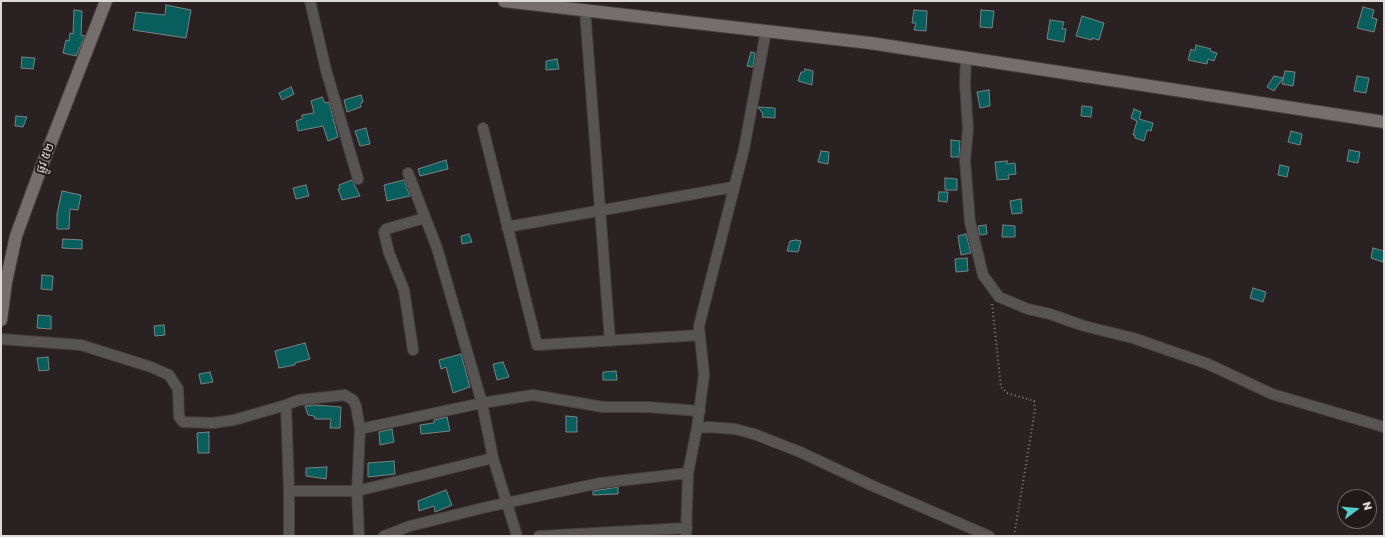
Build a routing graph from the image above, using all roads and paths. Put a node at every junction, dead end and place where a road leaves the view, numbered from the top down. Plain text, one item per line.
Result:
1 (106, 1) edge
2 (310, 1) edge
3 (504, 1) edge
4 (584, 10) junction
5 (766, 31) junction
6 (966, 57) junction
7 (1384, 122) edge
8 (483, 128) dead end
9 (408, 173) dead end
10 (358, 179) dead end
11 (733, 187) junction
12 (600, 210) junction
13 (425, 218) junction
14 (507, 227) junction
15 (990, 286) junction
16 (1, 320) edge
17 (700, 335) junction
18 (1, 339) edge
19 (610, 341) junction
20 (413, 350) dead end
21 (482, 403) junction
22 (286, 405) junction
23 (700, 411) junction
24 (697, 428) junction
25 (1384, 428) edge
26 (360, 429) junction
27 (493, 458) junction
28 (688, 473) junction
29 (357, 490) junction
30 (289, 491) junction
31 (506, 503) junction
32 (687, 532) edge
33 (289, 536) edge
34 (359, 536) edge
35 (384, 536) edge
36 (517, 536) edge
37 (539, 536) edge
38 (988, 536) edge
39 (1014, 536) edge

1 - 16 street, ផ្លូវ ៥២
2 - 10 street
3 - 4 street
4 - 5 street
4 - 12 street
5 - 6 street
5 - 11 street
6 - 7 street
6 - 15 street
8 - 14 street
9 - 13 street
11 - 12 street
11 - 17 street
12 - 14 street
12 - 19 street
13 - 20 street
13 - 21 street
14 - 19 street
15 - 25 street
15 - 39 path
17 - 19 street
17 - 23 street
18 - 22 street
21 - 23 street
21 - 26 street
21 - 27 street
22 - 26 street
22 - 30 street
23 - 24 street
24 - 28 street
24 - 38 street
26 - 29 street
27 - 29 street
27 - 31 street
28 - 31 street
28 - 32 street
29 - 30 street
29 - 34 street
30 - 33 street
31 - 35 street
31 - 36 street
32 - 37 street

